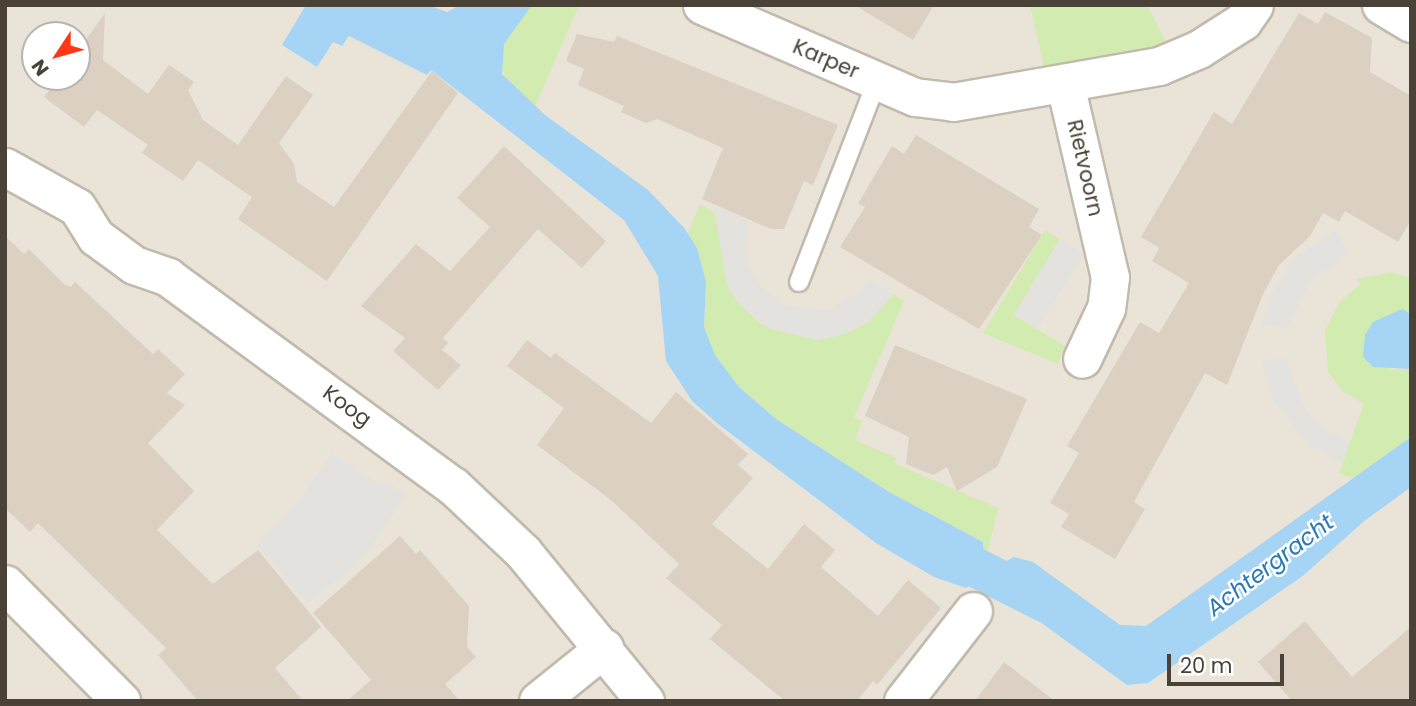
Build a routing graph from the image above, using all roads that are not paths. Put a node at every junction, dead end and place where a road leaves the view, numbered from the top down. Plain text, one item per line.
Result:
1 (702, 5) edge
2 (1254, 5) edge
3 (1381, 5) edge
4 (1411, 23) edge
5 (877, 81) junction
6 (1065, 84) junction
7 (5, 167) edge
8 (799, 282) dead end
9 (1082, 359) dead end
10 (5, 584) edge
11 (973, 611) dead end
12 (604, 648) junction
13 (121, 701) edge
14 (538, 701) edge
15 (645, 701) edge
16 (903, 701) edge

1 - 5 street, Karper
2 - 6 street
3 - 4 street
5 - 6 street, Karper
5 - 8 lane
6 - 9 street, Rietvoorn
7 - 12 street, Koog
10 - 13 street
11 - 16 street
12 - 14 street
12 - 15 street, Koog

